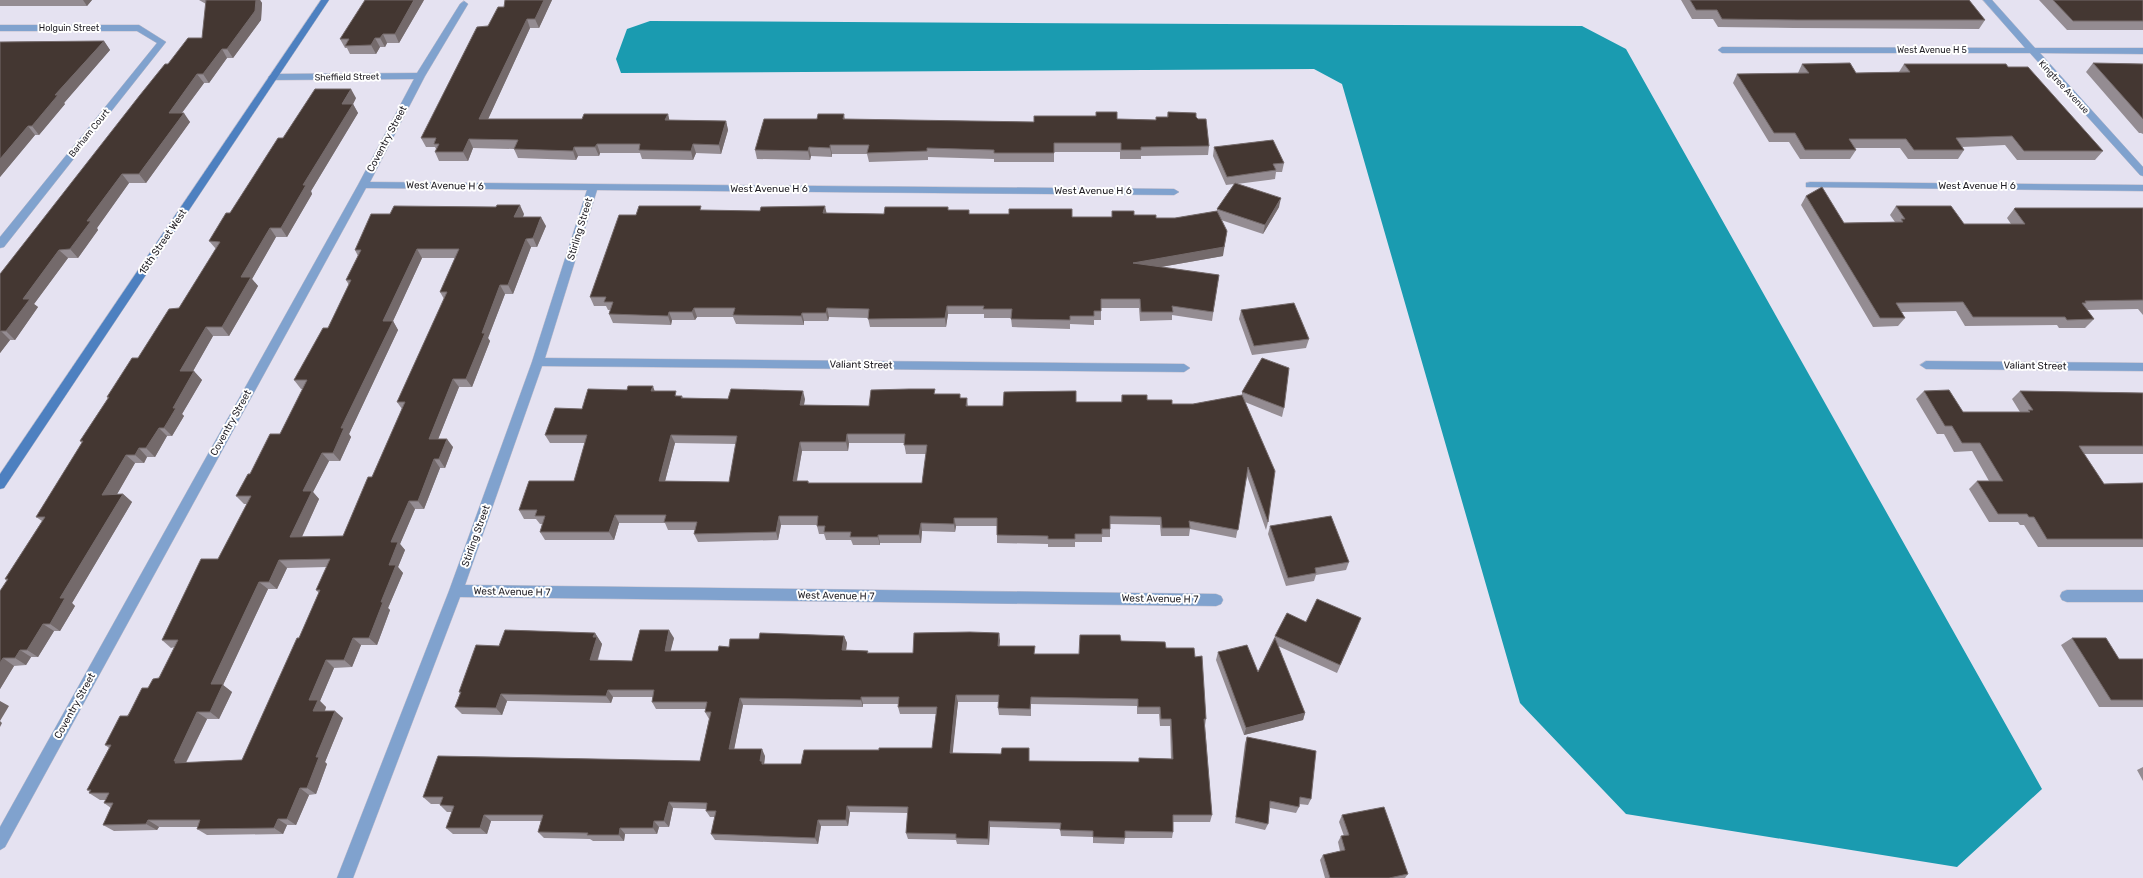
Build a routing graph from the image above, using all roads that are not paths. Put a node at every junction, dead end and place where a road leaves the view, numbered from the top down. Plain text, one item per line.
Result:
1 (325, 0) edge
2 (1987, 0) edge
3 (464, 4) dead end
4 (0, 28) edge
5 (139, 28) joint
6 (1722, 50) dead end
7 (2030, 50) junction
8 (2143, 51) edge
9 (420, 76) junction
10 (273, 78) junction
11 (2143, 173) edge
12 (363, 185) junction
13 (1810, 185) dead end
14 (593, 188) junction
15 (2143, 188) edge
16 (1174, 192) dead end
17 (0, 244) edge
18 (538, 362) junction
19 (1926, 365) dead end
20 (2143, 367) edge
21 (1184, 368) dead end
22 (0, 484) edge
23 (456, 591) junction
24 (2067, 596) dead end
25 (2143, 596) edge
26 (1216, 600) dead end
27 (0, 842) edge
28 (344, 878) edge

1 - 10 street, 15th Street West
2 - 7 street, Kingtree Avenue
3 - 9 street, Coventry Street
4 - 5 street, Holguin Street
5 - 17 street, Barham Court
6 - 7 street, West Avenue H 5
7 - 8 street, West Avenue H 5
7 - 11 street, Kingtree Avenue
9 - 10 street, Sheffield Street
9 - 12 street, Coventry Street
10 - 22 street, 15th Street West
12 - 14 street, West Avenue H 6
12 - 27 street, Coventry Street
13 - 15 street, West Avenue H 6
14 - 16 street, West Avenue H 6
14 - 18 street, Stirling Street
18 - 21 street, Valiant Street
18 - 23 street, Stirling Street
19 - 20 street, Valiant Street
23 - 26 street, West Avenue H 7
23 - 28 street, Stirling Street
24 - 25 street

